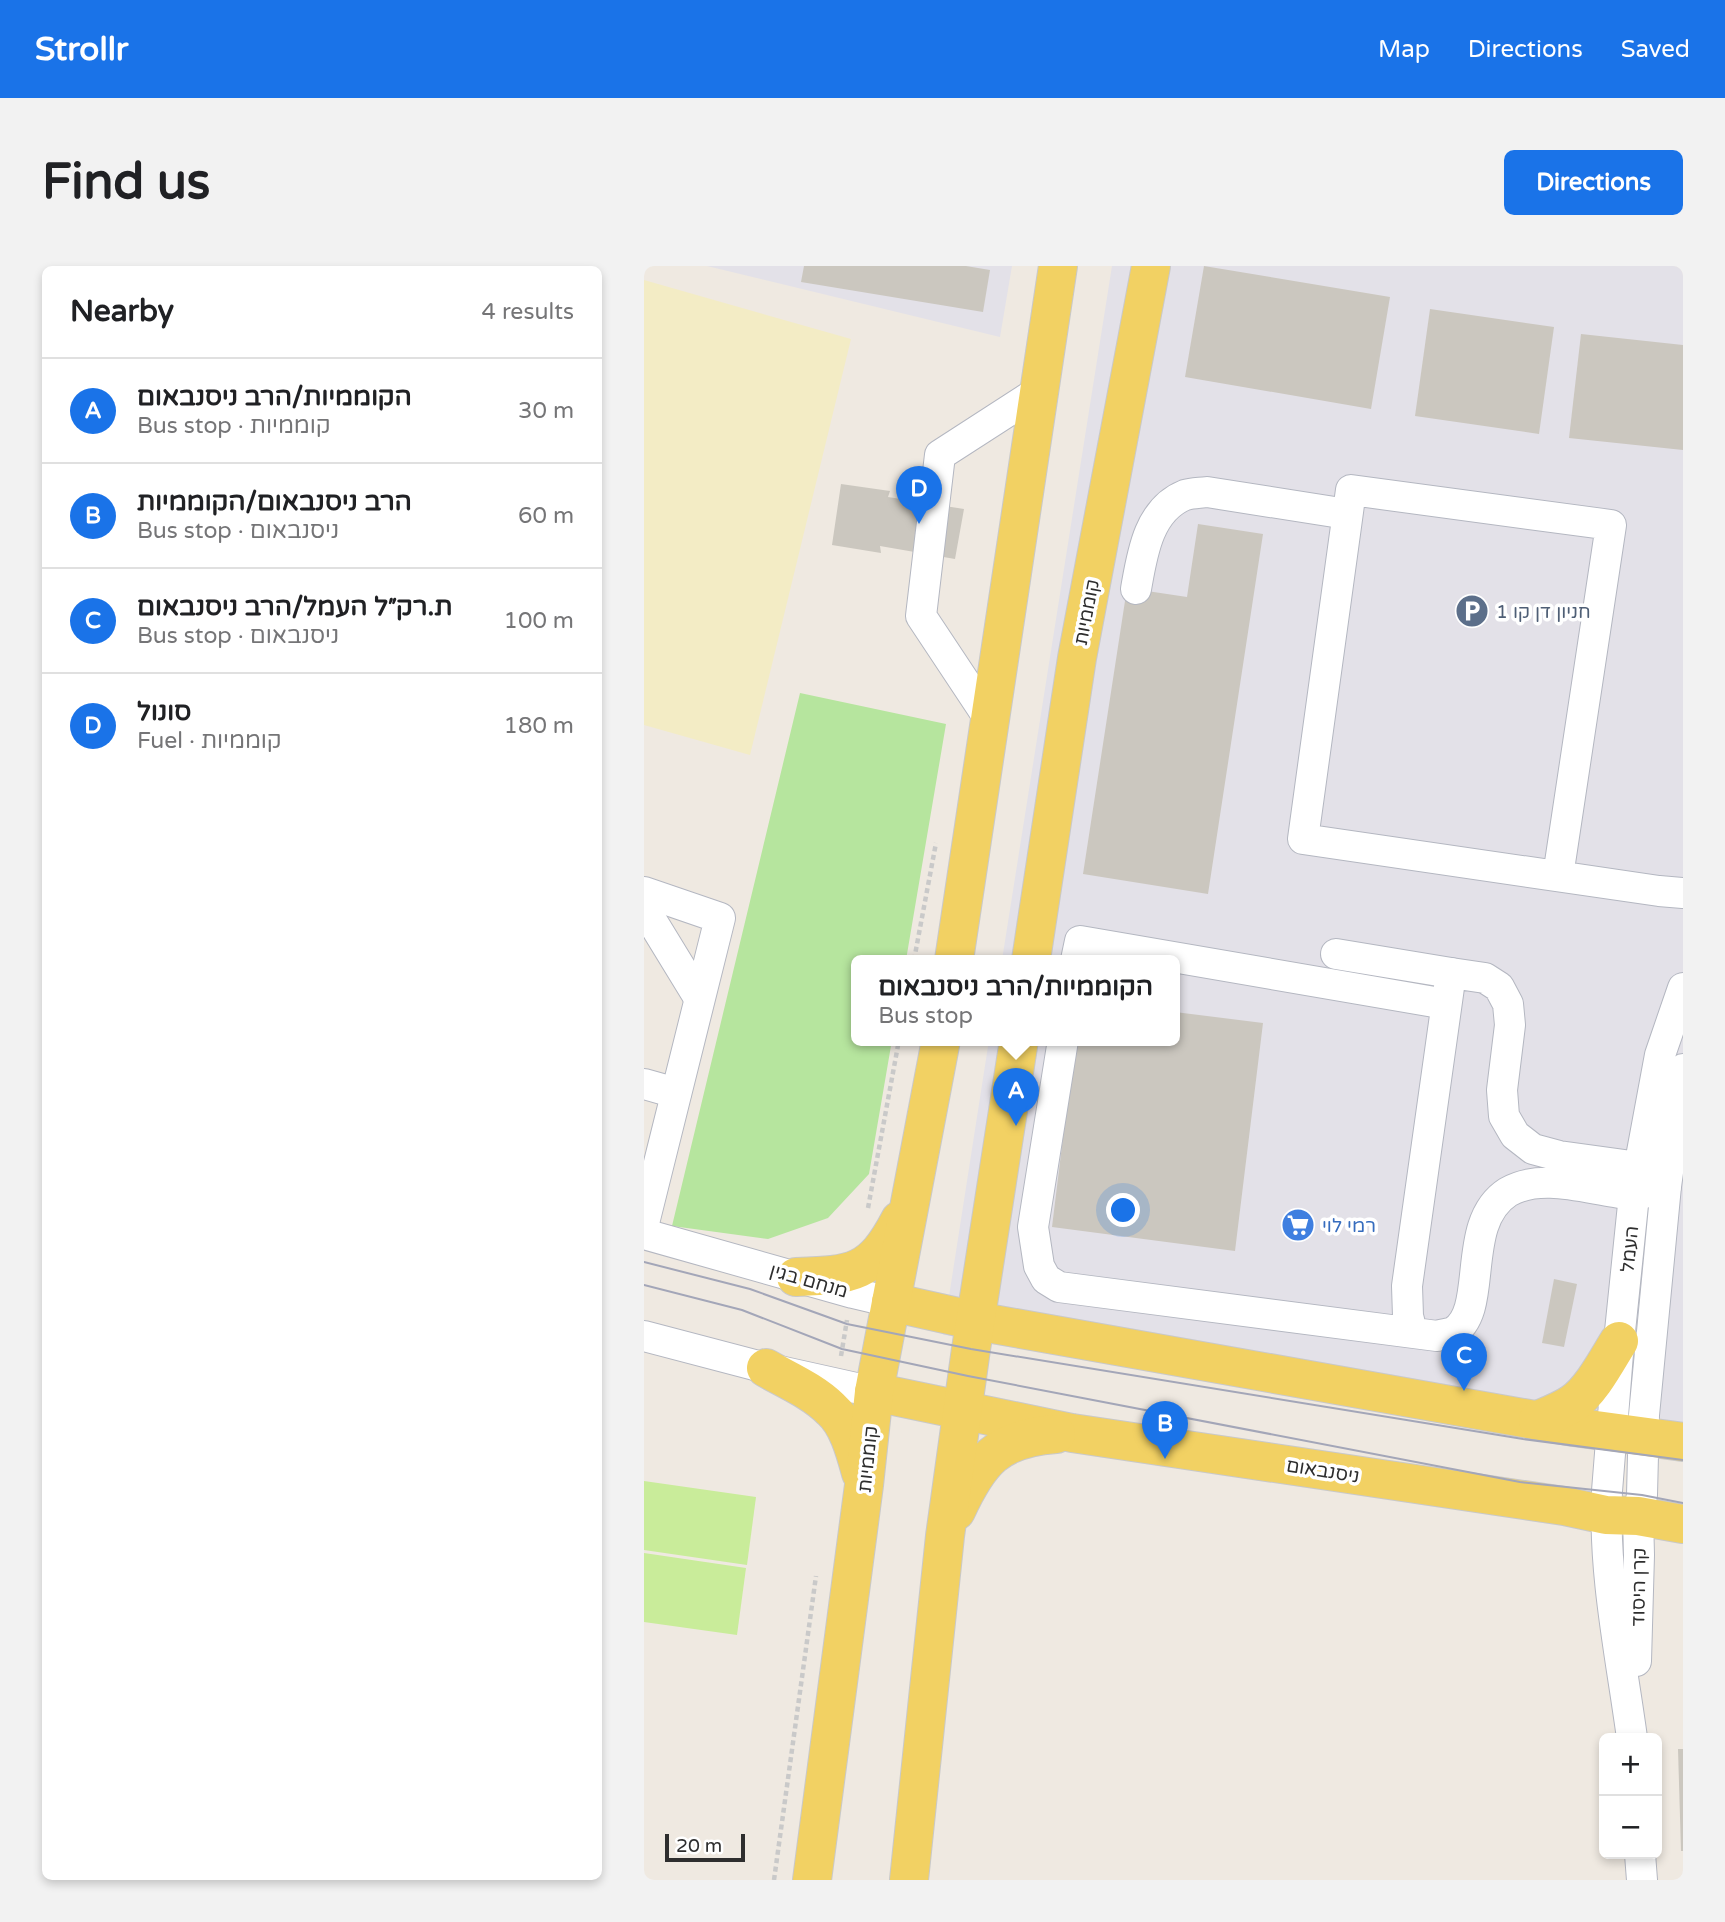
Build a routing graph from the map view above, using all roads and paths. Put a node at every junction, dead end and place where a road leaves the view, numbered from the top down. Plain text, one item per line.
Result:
1 (1058, 266) edge
2 (1151, 266) edge
3 (1039, 391) junction
4 (1347, 514) junction
5 (1136, 589) dead end
6 (990, 720) junction
7 (1558, 876) junction
8 (644, 892) edge
9 (1683, 893) edge
10 (644, 908) edge
11 (1336, 954) dead end
12 (955, 955) edge
13 (1032, 955) edge
14 (1077, 955) edge
15 (1161, 955) edge
16 (1180, 958) edge
17 (1451, 972) junction
18 (1683, 988) edge
19 (699, 998) junction
20 (1446, 1004) junction
21 (940, 1046) edge
22 (1018, 1046) edge
23 (1062, 1046) edge
24 (1683, 1069) edge
25 (644, 1084) edge
26 (676, 1093) junction
27 (1637, 1181) junction
28 (1666, 1186) junction
29 (648, 1187) edge
30 (912, 1196) junction
31 (644, 1223) edge
32 (644, 1234) edge
33 (796, 1277) junction
34 (891, 1302) junction
35 (976, 1321) junction
36 (1412, 1332) junction
37 (644, 1336) edge
38 (1619, 1341) junction
39 (766, 1368) junction
40 (874, 1392) junction
41 (962, 1411) junction
42 (1538, 1420) junction
43 (1072, 1433) junction
44 (1627, 1435) junction
45 (1683, 1442) edge
46 (864, 1485) junction
47 (1622, 1515) junction
48 (1683, 1524) edge
49 (945, 1536) junction
50 (1633, 1733) edge
51 (1640, 1859) edge
52 (812, 1880) edge
53 (909, 1880) edge
54 (1642, 1880) edge

1 - 3 main road
2 - 13 main road, קוממיות
3 - 6 main road
3 - 6 street
4 - 5 street
4 - 7 street
4 - 7 street
6 - 12 main road
7 - 9 street
8 - 19 street
10 - 19 street
11 - 17 street
14 - 15 street
16 - 20 street
17 - 20 street
17 - 27 street
18 - 27 street, העמל
19 - 26 street
20 - 36 street
21 - 30 main road, קוממיות
22 - 35 main road
23 - 36 street
24 - 28 street, העמל
25 - 26 street
26 - 29 street
27 - 28 street
27 - 36 street
27 - 38 street, העמל
28 - 44 street, העמל
29 - 31 street
30 - 33 main road
30 - 34 main road, קוממיות
32 - 33 street, מנחם בגין
33 - 34 street, מנחם בגין
34 - 35 main road, מנחם בגין
34 - 40 main road, קוממיות
35 - 41 main road
35 - 42 main road
37 - 39 street
38 - 42 main road
38 - 44 street, העמל
39 - 40 street
39 - 46 main road
40 - 41 main road
40 - 46 main road, קוממיות
41 - 43 main road, ניסנבאום
41 - 49 main road
42 - 44 main road
43 - 47 main road, ניסנבאום
43 - 49 main road
44 - 45 main road
44 - 47 street, קרן היסוד
46 - 52 main road, קוממיות
47 - 48 main road, ניסנבאום
47 - 50 street, קרן היסוד
49 - 53 main road
51 - 54 street

